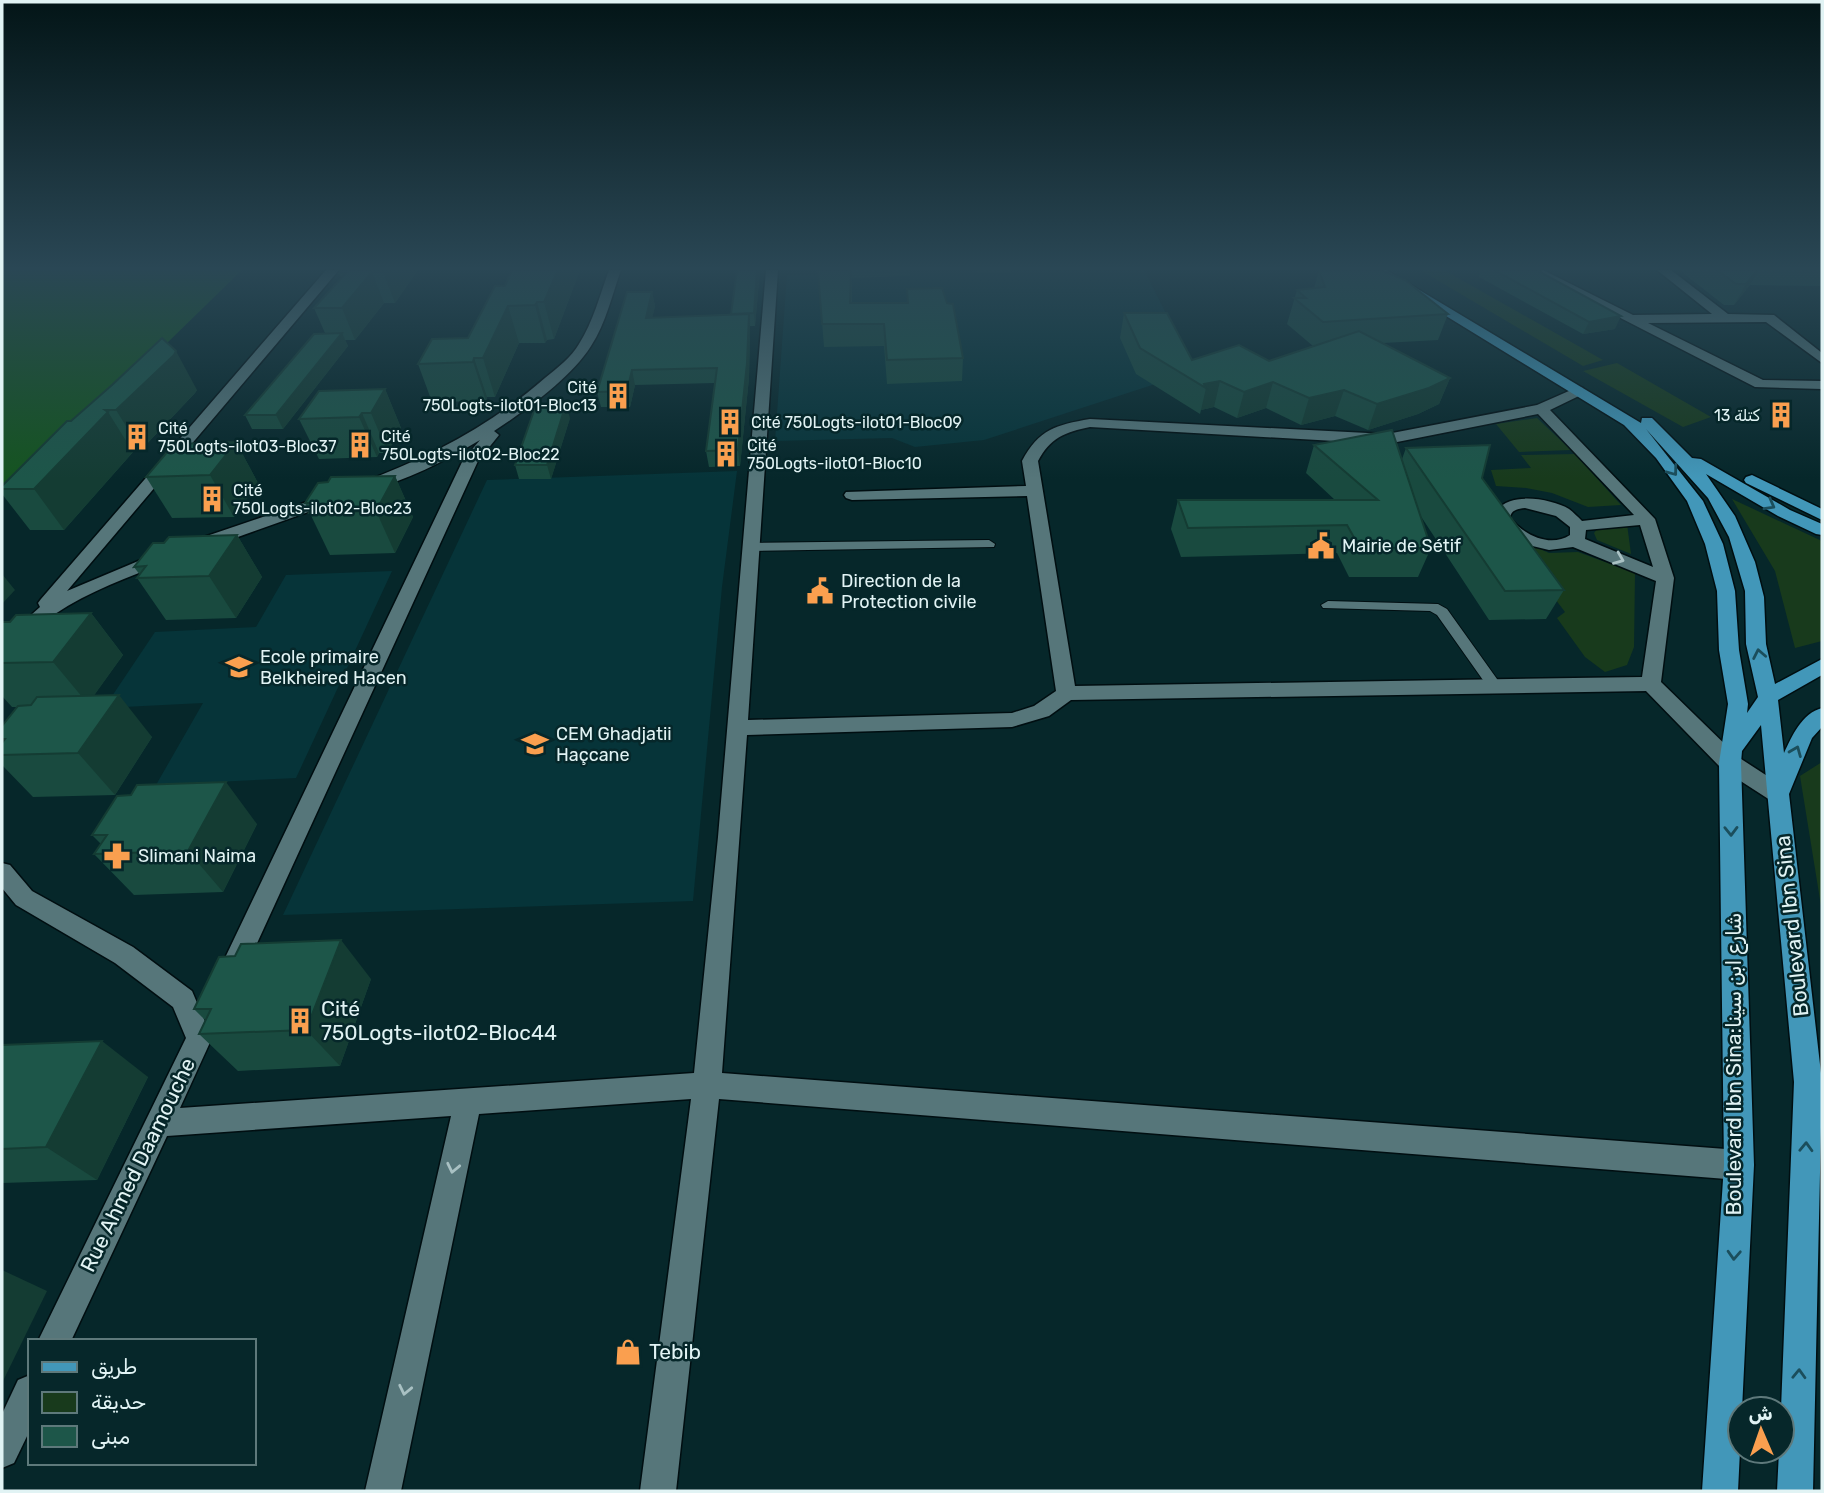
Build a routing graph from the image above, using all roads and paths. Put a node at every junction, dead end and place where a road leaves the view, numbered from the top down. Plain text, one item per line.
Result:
1 (273, 340) edge
2 (586, 340) edge
3 (767, 340) edge
4 (1493, 340) edge
5 (1514, 340) edge
6 (1671, 340) edge
7 (1797, 340) edge
8 (1822, 359) edge
9 (1822, 385) edge
10 (1578, 391) junction
11 (1541, 410) junction
12 (508, 417) junction
13 (1627, 420) junction
14 (1647, 421) junction
15 (1673, 448) junction
16 (1034, 491) junction
17 (852, 495) dead end
18 (1822, 515) edge
19 (1647, 519) junction
20 (1822, 530) edge
21 (989, 544) dead end
22 (751, 547) junction
23 (1665, 578) junction
24 (1328, 605) dead end
25 (32, 621) junction
26 (2, 652) edge
27 (1822, 666) edge
28 (1651, 684) junction
29 (1495, 686) junction
30 (1066, 693) junction
31 (1768, 697) junction
32 (1822, 715) edge
33 (737, 728) junction
34 (1730, 763) junction
35 (1778, 794) junction
36 (2, 872) edge
37 (222, 991) edge
38 (707, 1085) junction
39 (468, 1101) junction
40 (158, 1123) junction
41 (1739, 1166) junction
42 (55, 1339) edge
43 (28, 1396) edge
44 (2, 1451) edge
45 (383, 1491) edge
46 (658, 1491) edge
47 (1720, 1491) edge
48 (1796, 1491) edge

1 - 25 street
2 - 12 street
3 - 22 street
4 - 10 main road
5 - 14 main road
6 - 9 street
7 - 8 street
10 - 11 street
10 - 13 main road
11 - 16 street
11 - 19 street
12 - 25 street
12 - 37 street
13 - 15 main road
13 -> 34 main road
14 - 15 main road, Boulevard Ibn Sina
14 - 18 main road
15 -> 20 main road
31 -> 15 main road, Boulevard Ibn Sina
16 - 17 street
16 - 30 street
19 - 23 street
19 -> 23 street
21 - 22 lane
22 - 33 street
23 - 28 street
24 - 29 lane
25 - 26 street
27 - 31 main road
28 - 29 street
28 - 34 street
29 - 30 street
30 - 33 street
31 - 34 main road
31 - 35 main road, Boulevard Ibn Sina
35 -> 32 main road
33 - 38 street
34 - 35 street
34 -> 41 main road, Boulevard Ibn Sina:شارع ابن سينا
48 -> 35 main road, Boulevard Ibn Sina
36 - 40 street, Rue Ahmed Daamouche
38 - 39 street
38 - 41 street
38 - 46 street
39 - 40 street
39 -> 45 street
40 - 42 street, Rue Ahmed Daamouche
41 -> 47 main road, Boulevard Ibn Sina:شارع ابن سينا
43 - 44 street

